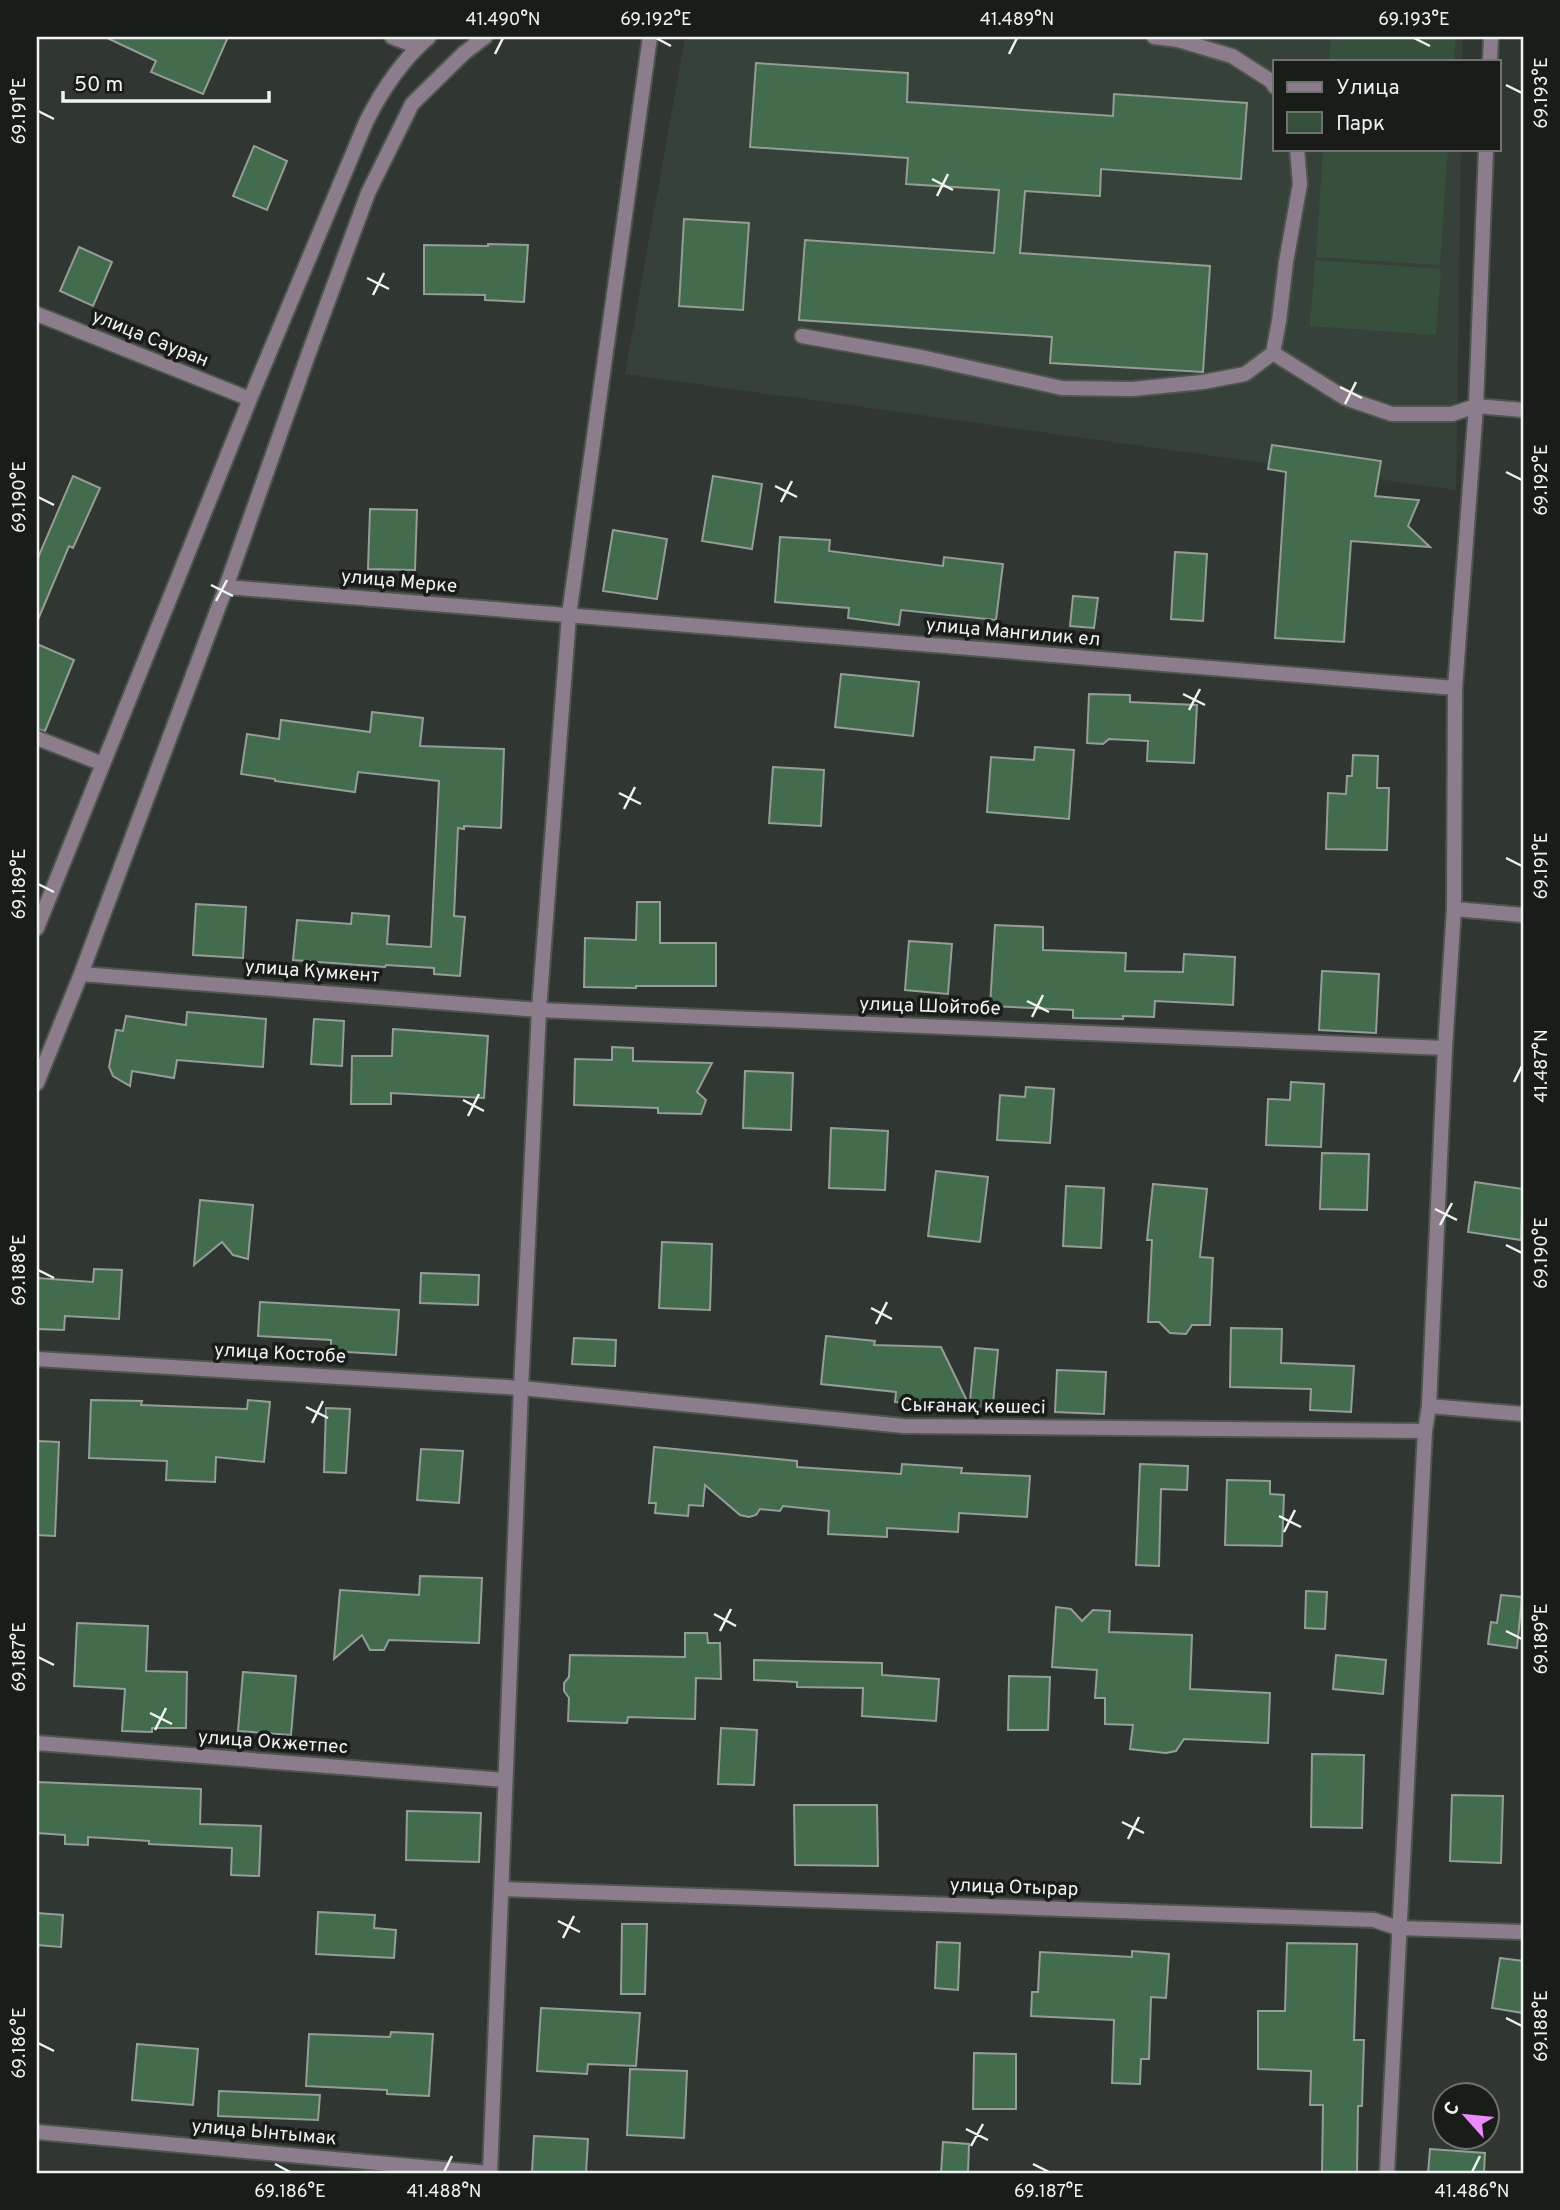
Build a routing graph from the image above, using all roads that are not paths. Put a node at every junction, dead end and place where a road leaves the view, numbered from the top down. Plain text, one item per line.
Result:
1 (392, 37) edge
2 (485, 37) edge
3 (650, 37) edge
4 (1154, 37) edge
5 (1491, 37) edge
6 (423, 42) edge
7 (1490, 60) edge
8 (1273, 84) edge
9 (1297, 150) edge
10 (1486, 150) edge
11 (37, 314) edge
12 (802, 337) dead end
13 (1272, 353) junction
14 (250, 399) junction
15 (1476, 406) junction
16 (1523, 410) edge
17 (226, 587) junction
18 (569, 615) junction
19 (1455, 688) junction
20 (37, 738) edge
21 (103, 764) junction
22 (1454, 909) junction
23 (1523, 915) edge
24 (37, 928) edge
25 (81, 974) junction
26 (539, 1010) junction
27 (1445, 1048) junction
28 (37, 1083) edge
29 (37, 1359) edge
30 (521, 1388) junction
31 (1430, 1406) junction
32 (1523, 1414) edge
33 (1425, 1431) junction
34 (37, 1743) edge
35 (505, 1780) junction
36 (502, 1889) junction
37 (1398, 1928) junction
38 (1523, 1932) edge
39 (37, 2132) edge
40 (489, 2173) edge
41 (1387, 2173) edge

1 - 6 street
2 - 17 street
3 - 18 street
4 - 8 street
5 - 7 street
6 - 14 street
9 - 13 street
10 - 15 street
11 - 14 street, улица Сауран
12 - 13 street
13 - 15 street
14 - 21 street
15 - 16 street
15 - 19 street
17 - 18 street, улица Мерке
17 - 25 street
18 - 19 street, улица Мангилик ел
18 - 26 street
19 - 22 street
20 - 21 street
21 - 24 street
22 - 23 street
22 - 27 street
25 - 26 street, улица Кумкент
25 - 28 street
26 - 27 street, улица Шойтобе
26 - 30 street
27 - 31 street
29 - 30 street, улица Костобе
30 - 33 street, Сығанақ көшесі
30 - 35 street
31 - 32 street
31 - 33 street
33 - 37 street
34 - 35 street, улица Окжетпес
35 - 36 street
36 - 37 street, улица Отырар
36 - 40 street
37 - 38 street, улица Отырар
37 - 41 street
39 - 40 street, улица Ынтымак

